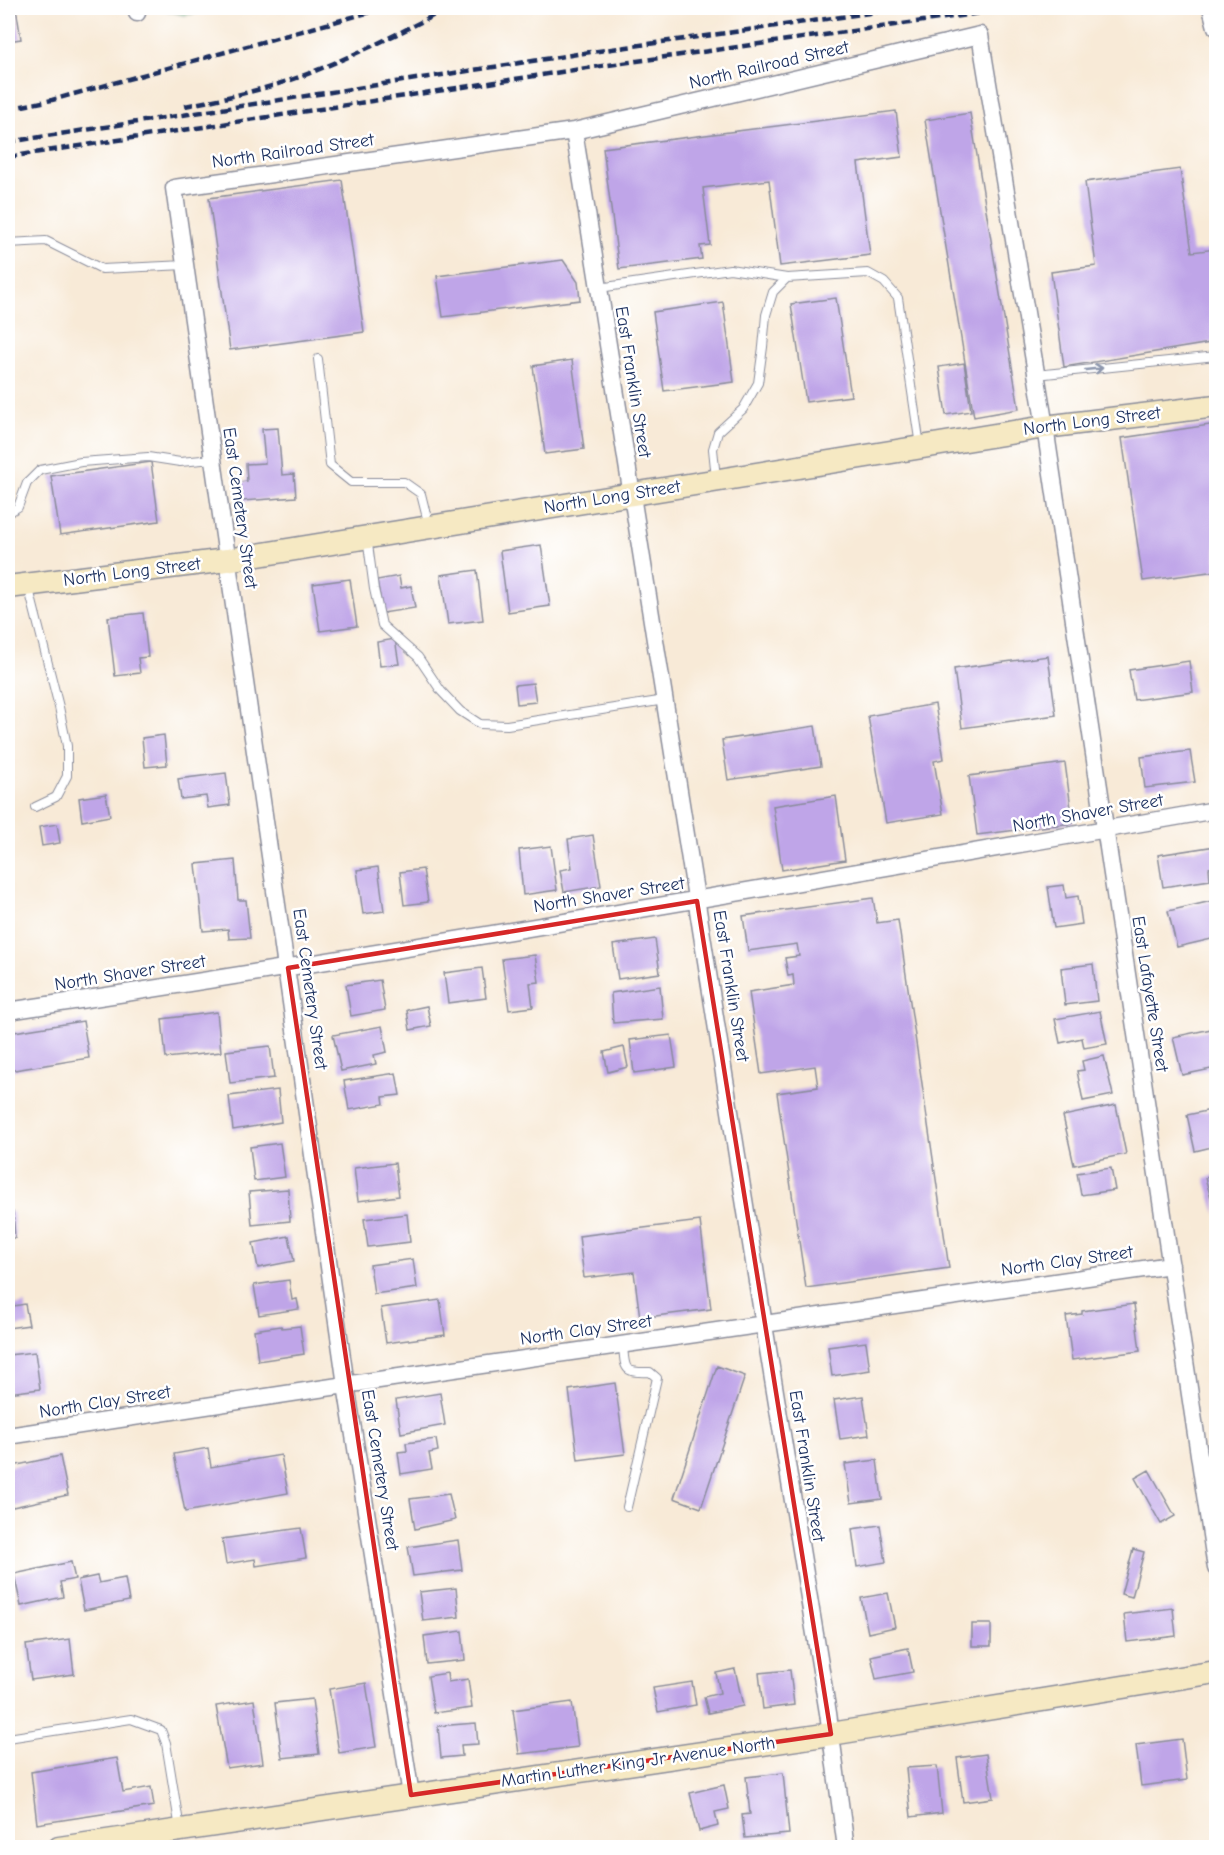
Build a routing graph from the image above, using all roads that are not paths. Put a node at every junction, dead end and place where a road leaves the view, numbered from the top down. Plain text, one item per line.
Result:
1 (1211, 8) edge
2 (1216, 27) edge
3 (574, 131) junction
4 (174, 188) joint
5 (8, 243) edge
6 (185, 265) junction
7 (788, 278) junction
8 (599, 288) junction
9 (1216, 356) edge
10 (318, 359) dead end
11 (1036, 375) junction
12 (1216, 405) edge
13 (1045, 427) junction
14 (920, 447) junction
15 (213, 459) junction
16 (716, 480) junction
17 (631, 494) junction
18 (8, 513) edge
19 (429, 527) junction
20 (367, 537) junction
21 (227, 560) junction
22 (18, 586) edge
23 (665, 700) junction
24 (34, 807) dead end
25 (1216, 810) edge
26 (1106, 829) junction
27 (697, 900) junction
28 (288, 968) junction
29 (8, 1011) edge
30 (1171, 1265) junction
31 (764, 1325) junction
32 (623, 1345) junction
33 (346, 1385) junction
34 (8, 1436) edge
35 (627, 1507) dead end
36 (1216, 1568) edge
37 (1216, 1672) edge
38 (831, 1734) junction
39 (8, 1738) edge
40 (411, 1795) junction
41 (180, 1830) junction
42 (60, 1848) edge
43 (846, 1848) edge

1 - 2 street
3 - 4 street, North Railroad Street
3 - 8 street, East Franklin Street
3 - 11 street, North Railroad Street
4 - 6 street, East Cemetery Street
5 - 6 lane
6 - 15 street, East Cemetery Street
7 - 8 lane
7 - 14 lane
7 - 16 lane
8 - 17 street, East Franklin Street
11 -> 9 lane
10 - 19 lane
11 - 13 street, North Railroad Street
12 - 13 street, North Long Street
13 - 14 street, North Long Street
13 - 26 street, East Lafayette Street
14 - 16 street, North Long Street
15 - 18 lane
15 - 21 street, East Cemetery Street
16 - 17 street, North Long Street
17 - 19 street, North Long Street
17 - 23 street, East Franklin Street
19 - 20 street, North Long Street
20 - 21 street, North Long Street
20 - 23 lane
21 - 22 street, North Long Street
21 - 28 street, East Cemetery Street
22 - 24 lane
23 - 27 street, East Franklin Street
25 - 26 street, North Shaver Street
26 - 27 street, North Shaver Street
26 - 30 street, East Lafayette Street
27 - 28 street, North Shaver Street
27 - 31 street, East Franklin Street
28 - 29 street, North Shaver Street
28 - 33 street, East Cemetery Street
30 - 31 street, North Clay Street
30 - 36 street, East Lafayette Street
31 - 32 street, North Clay Street
31 - 38 street, East Franklin Street
32 - 33 street, North Clay Street
32 - 35 lane
33 - 34 street, North Clay Street
33 - 40 street, East Cemetery Street
37 - 38 street, Martin Luther King Jr Avenue North
38 - 40 street, Martin Luther King Jr Avenue North
38 - 43 street, East Franklin Street
39 - 41 lane
40 - 41 street, Martin Luther King Jr Avenue North
41 - 42 street, Martin Luther King Jr Avenue North

